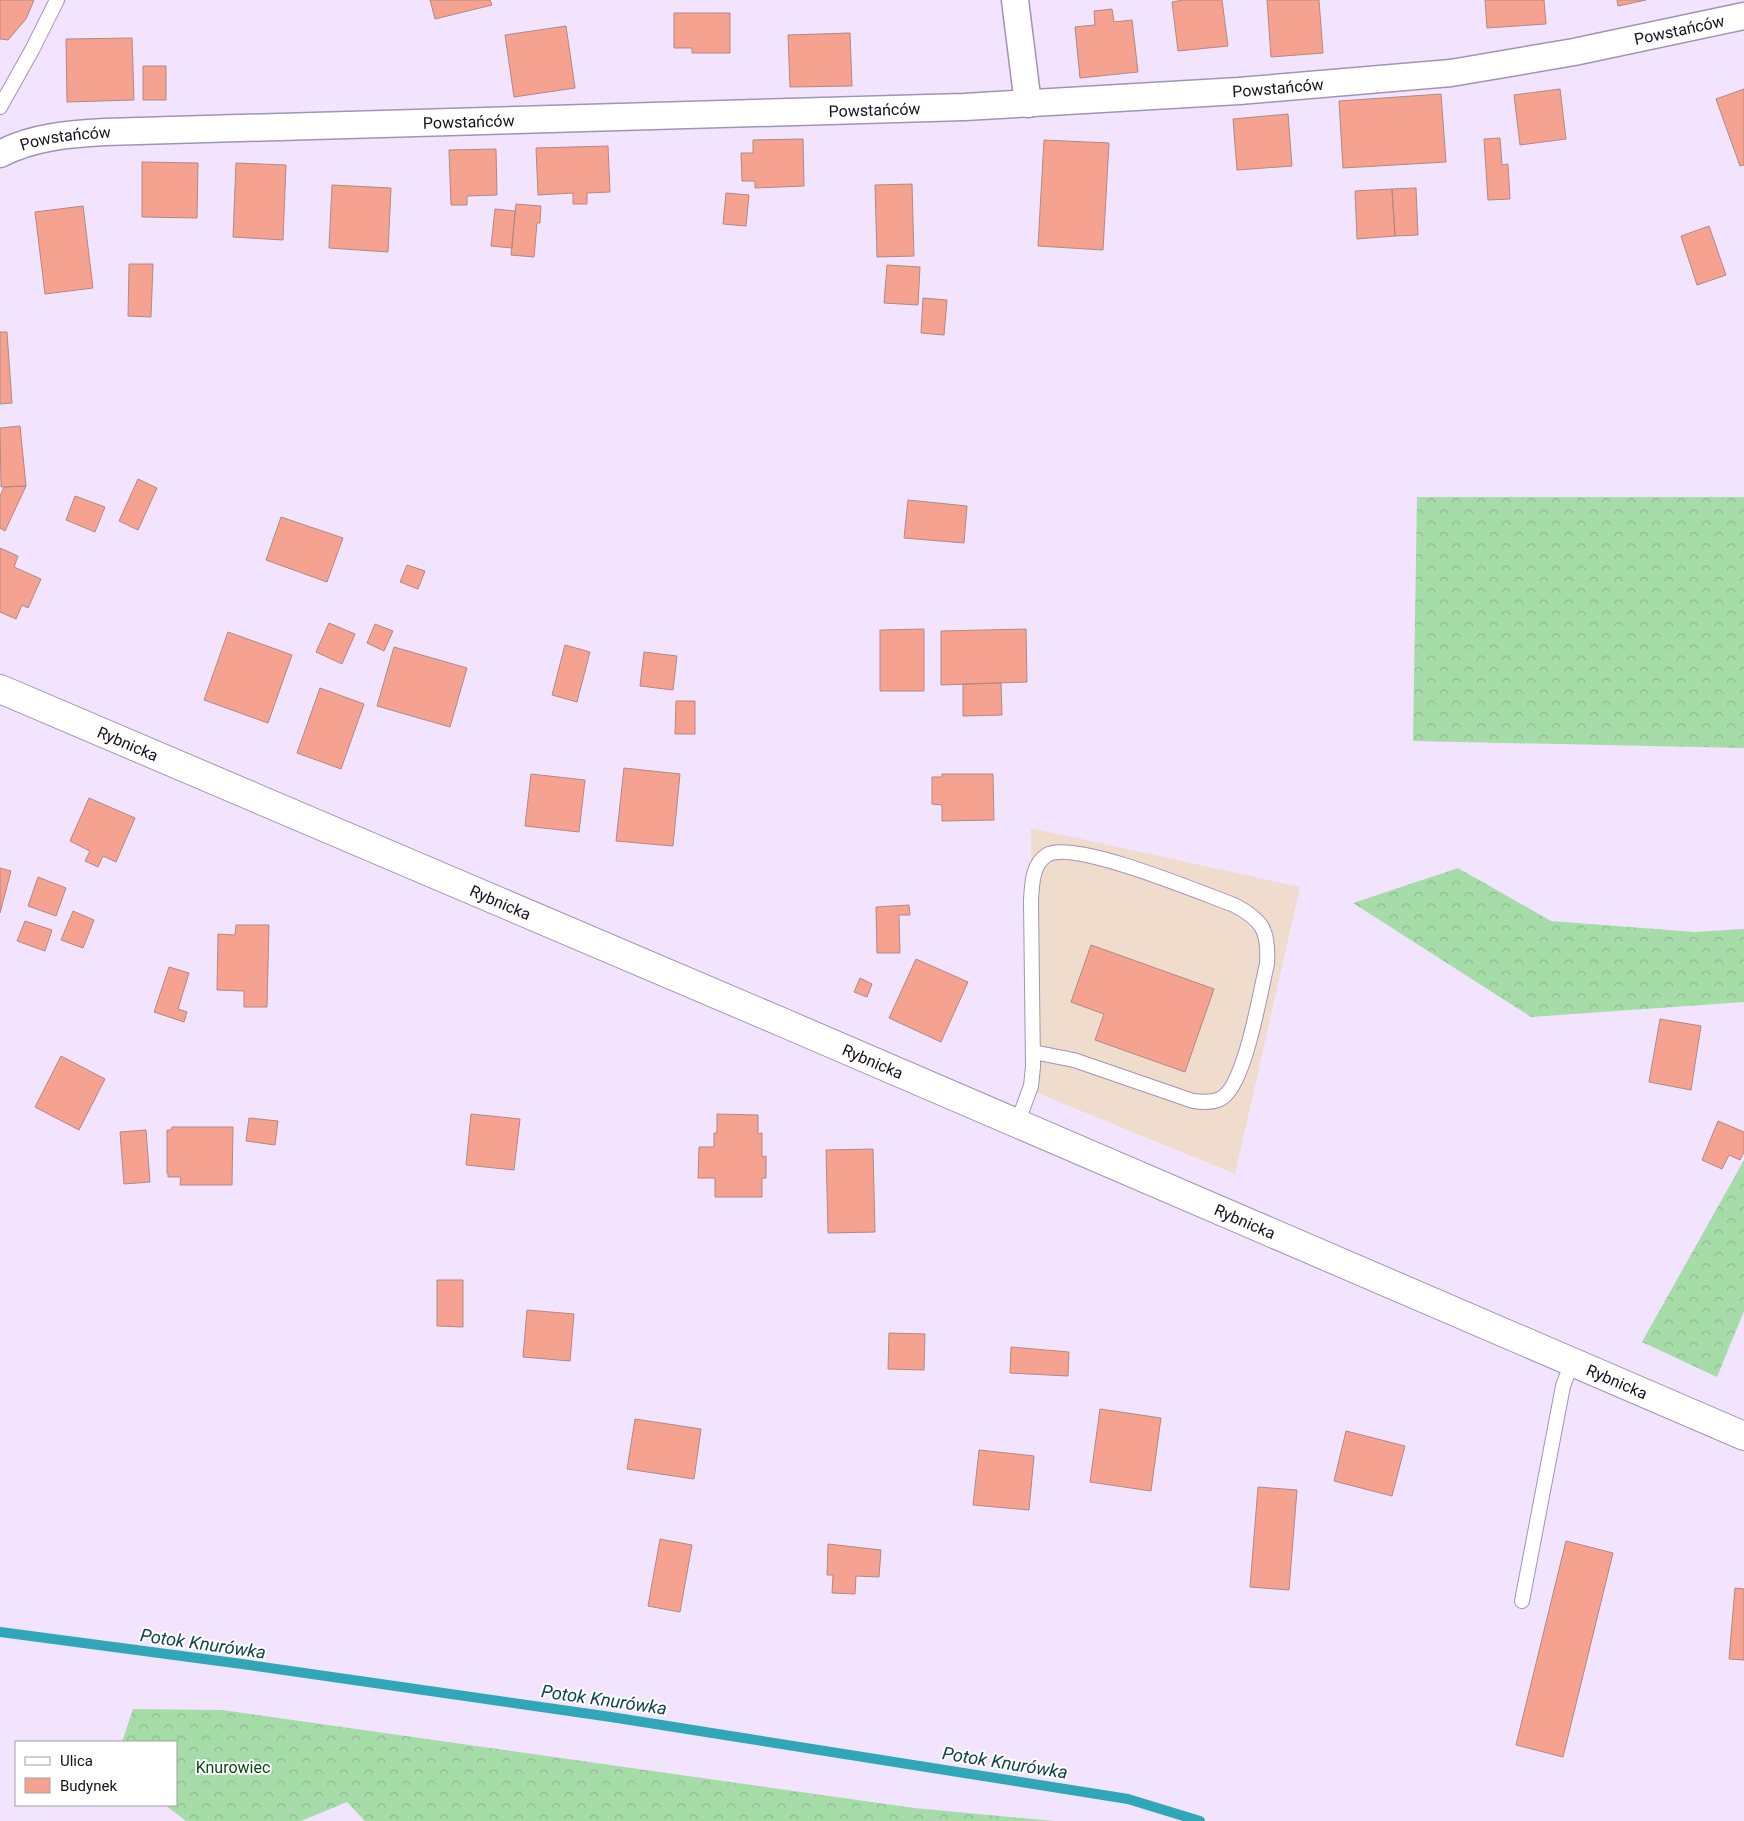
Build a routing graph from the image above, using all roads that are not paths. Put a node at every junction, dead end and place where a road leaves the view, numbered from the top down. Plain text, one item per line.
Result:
1 (57, 0) edge
2 (1015, 0) edge
3 (1744, 16) edge
4 (1028, 104) junction
5 (0, 107) edge
6 (0, 154) edge
7 (0, 689) edge
8 (1034, 1052) junction
9 (1017, 1124) junction
10 (1572, 1362) junction
11 (1744, 1436) edge
12 (1522, 1601) dead end

1 - 5 lane
2 - 4 street
3 - 4 street, Powstańców
4 - 6 street, Powstańców
7 - 9 main road, Rybnicka
8 - 8 lane
8 - 9 lane
9 - 10 main road, Rybnicka
10 - 11 main road, Rybnicka
10 - 12 lane

